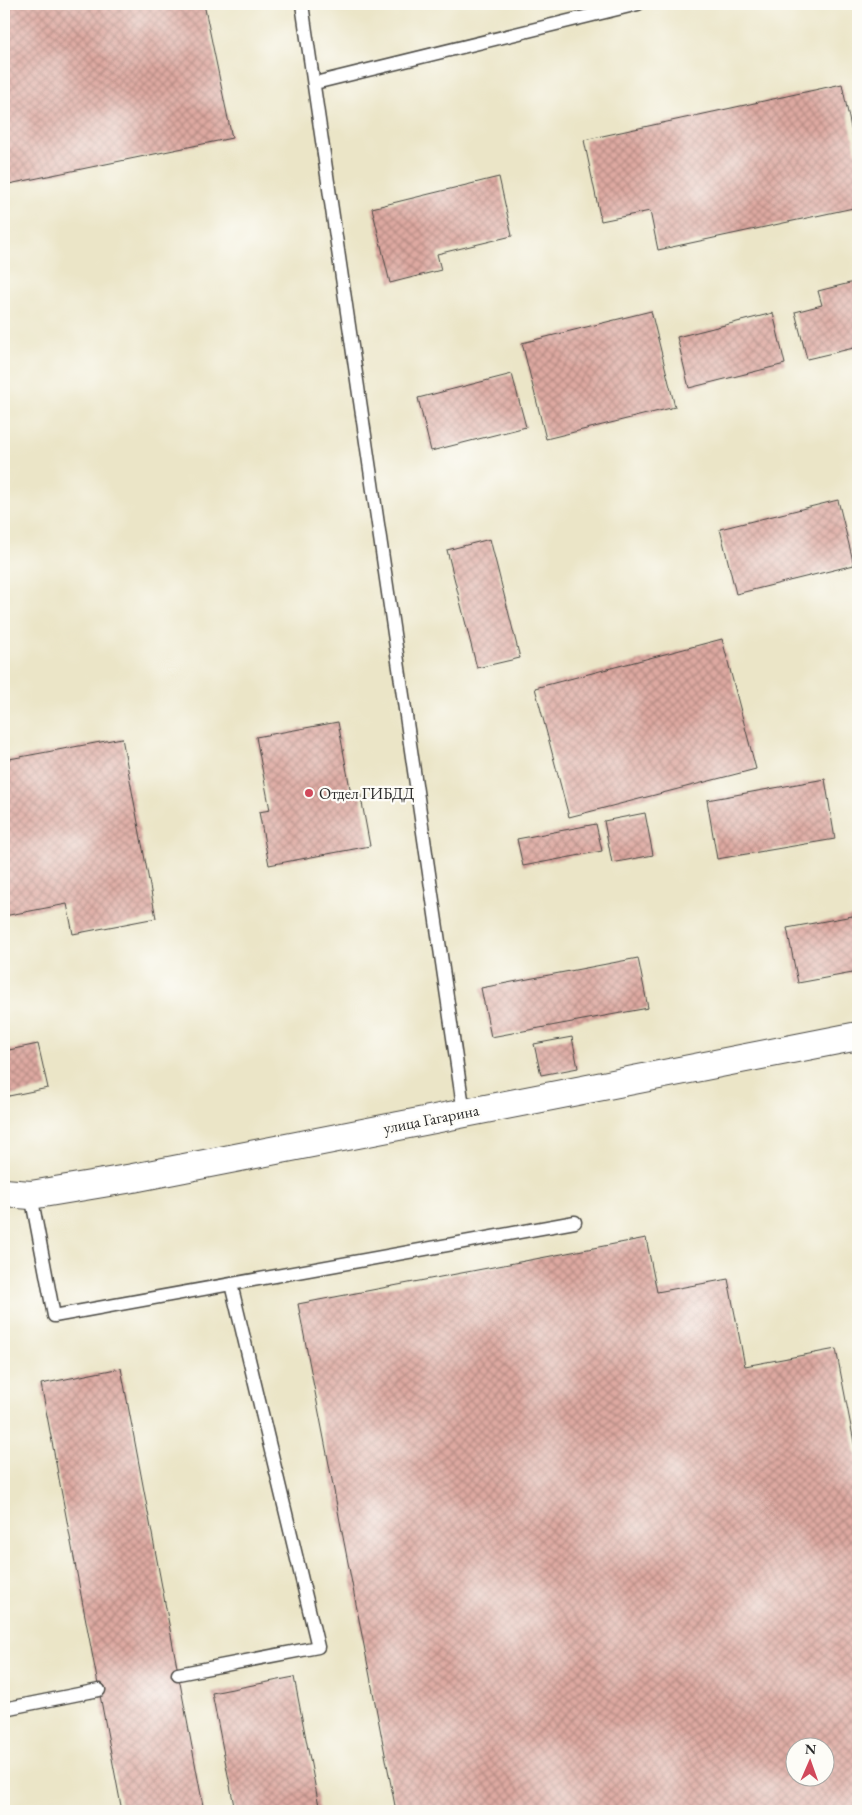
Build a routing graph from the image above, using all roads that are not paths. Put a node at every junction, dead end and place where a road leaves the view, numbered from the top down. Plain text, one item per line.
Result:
1 (302, 4) edge
2 (638, 4) edge
3 (315, 84) junction
4 (858, 1036) edge
5 (464, 1113) junction
6 (4, 1193) edge
7 (31, 1194) junction
8 (575, 1222) dead end
9 (231, 1284) junction
10 (178, 1674) dead end
11 (99, 1690) dead end
12 (4, 1709) edge

1 - 3 lane
2 - 3 lane
3 - 5 lane
4 - 5 street, улица Гагарина
5 - 7 street, улица Гагарина
6 - 7 street, улица Гагарина
7 - 9 lane
8 - 9 lane
9 - 10 lane
11 - 12 lane

